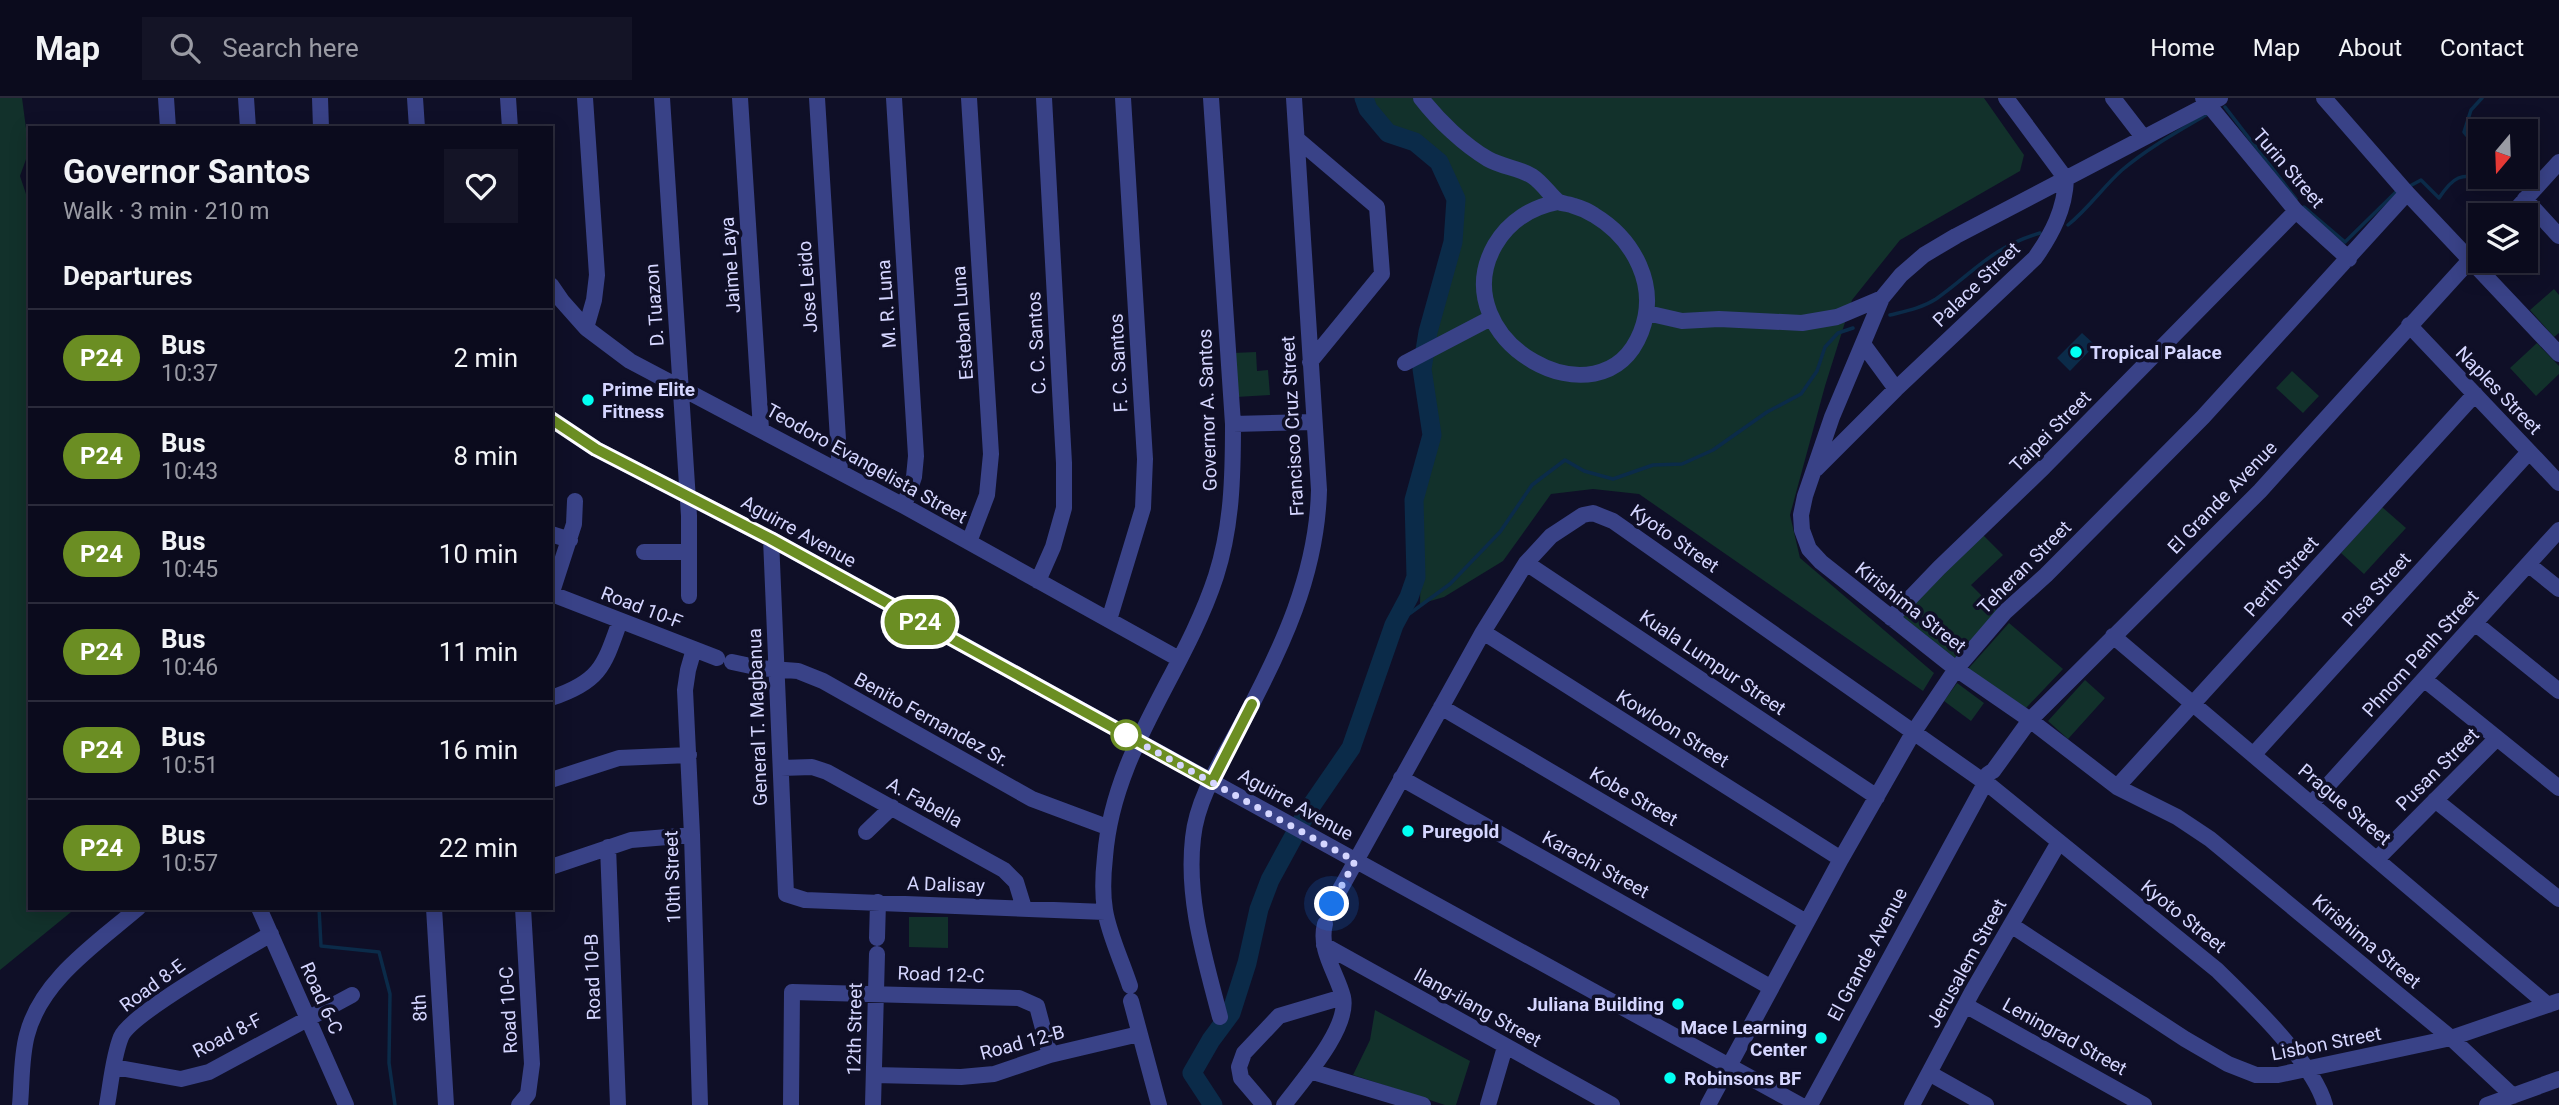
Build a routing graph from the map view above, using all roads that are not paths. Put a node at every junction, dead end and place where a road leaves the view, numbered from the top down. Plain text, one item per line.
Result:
1 (166, 98) edge
2 (246, 98) edge
3 (320, 98) edge
4 (415, 98) edge
5 (508, 98) edge
6 (586, 98) edge
7 (662, 98) edge
8 (740, 98) edge
9 (817, 98) edge
10 (894, 98) edge
11 (969, 98) edge
12 (1044, 98) edge
13 (1123, 98) edge
14 (1211, 98) edge
15 (1294, 98) edge
16 (1421, 98) edge
17 (2006, 98) edge
18 (2113, 98) edge
19 (2324, 98) edge
20 (2210, 100) edge
21 (168, 126) edge
22 (248, 126) edge
23 (321, 126) edge
24 (417, 126) edge
25 (510, 126) edge
26 (2143, 136) junction
27 (1297, 139) junction
28 (2556, 165) edge
29 (2066, 179) junction
30 (2407, 194) junction
31 (2525, 199) junction
32 (1558, 202) junction
33 (2522, 203) edge
34 (2296, 211) junction
35 (2559, 236) edge
36 (2468, 248) edge
37 (2349, 259) junction
38 (2468, 262) edge
39 (2491, 273) edge
40 (553, 288) edge
41 (1882, 298) junction
42 (1647, 313) junction
43 (1492, 318) junction
44 (2409, 326) junction
45 (586, 328) junction
46 (1863, 344) junction
47 (2559, 354) edge
48 (1410, 360) dead end
49 (1310, 362) junction
50 (680, 386) junction
51 (1896, 389) junction
52 (2475, 394) junction
53 (553, 420) edge
54 (1314, 422) junction
55 (1233, 424) junction
56 (761, 429) junction
57 (2529, 452) junction
58 (840, 472) junction
59 (1813, 472) junction
60 (2559, 483) edge
61 (687, 495) junction
62 (575, 501) dead end
63 (904, 506) junction
64 (2559, 530) edge
65 (553, 535) edge
66 (771, 539) junction
67 (570, 540) junction
68 (969, 542) junction
69 (644, 552) dead end
70 (688, 552) junction
71 (1526, 563) junction
72 (2528, 564) junction
73 (1038, 581) junction
74 (2559, 589) edge
75 (553, 592) edge
76 (553, 595) edge
77 (690, 596) dead end
78 (1891, 618) junction
79 (1108, 620) junction
80 (620, 621) junction
81 (2476, 624) junction
82 (1483, 632) junction
83 (2113, 636) junction
84 (694, 649) junction
85 (1179, 659) junction
86 (725, 660) joint
87 (1955, 669) junction
88 (776, 670) junction
89 (2425, 680) junction
90 (2559, 691) edge
91 (553, 697) edge
92 (2193, 703) junction
93 (1441, 706) junction
94 (2029, 720) junction
95 (1913, 733) junction
96 (2497, 738) junction
97 (1137, 741) junction
98 (2254, 754) junction
99 (689, 755) junction
100 (781, 768) junction
101 (553, 778) edge
102 (1401, 778) junction
103 (1987, 781) junction
104 (1212, 782) junction
105 (2117, 787) junction
106 (2559, 788) edge
107 (1877, 797) junction
108 (2435, 800) junction
109 (2311, 804) junction
110 (892, 807) junction
111 (1107, 827) junction
112 (866, 832) dead end
113 (692, 835) junction
114 (2059, 842) junction
115 (608, 847) junction
116 (1841, 859) junction
117 (2377, 859) junction
118 (1355, 861) junction
119 (553, 866) edge
120 (786, 894) joint
121 (2559, 899) edge
122 (878, 902) junction
123 (1332, 904) dead end
124 (1024, 908) junction
125 (136, 910) edge
126 (260, 910) edge
127 (434, 910) edge
128 (523, 910) edge
129 (1105, 912) junction
130 (1807, 922) junction
131 (1325, 924) dead end
132 (2011, 925) junction
133 (271, 934) junction
134 (1324, 945) junction
135 (1770, 986) junction
136 (876, 993) junction
137 (352, 995) dead end
138 (1343, 997) junction
139 (2554, 1003) edge
140 (1965, 1005) junction
141 (307, 1017) junction
142 (1220, 1017) dead end
143 (1139, 1034) junction
144 (2451, 1038) junction
145 (1505, 1047) junction
146 (1050, 1055) junction
147 (1729, 1066) junction
148 (114, 1067) junction
149 (2307, 1069) junction
150 (1310, 1071) junction
151 (1929, 1073) junction
152 (874, 1075) junction
153 (2559, 1079) edge
154 (2513, 1096) junction
155 (20, 1105) edge
156 (107, 1105) edge
157 (346, 1105) edge
158 (446, 1105) edge
159 (519, 1105) edge
160 (618, 1105) edge
161 (700, 1105) edge
162 (790, 1105) edge
163 (873, 1105) edge
164 (1158, 1105) edge
165 (1264, 1105) edge
166 (1283, 1105) edge
167 (1423, 1105) edge
168 (1488, 1105) edge
169 (1612, 1105) edge
170 (1708, 1105) edge
171 (1800, 1105) edge
172 (1810, 1105) edge
173 (1912, 1105) edge
174 (1986, 1105) edge
175 (2144, 1105) edge
176 (2325, 1105) edge
177 (2487, 1105) edge

1 - 21 street
2 - 22 street
3 - 23 street
4 - 24 street
5 - 25 street
6 - 45 street
7 - 50 street, D. Tuazon
8 - 56 street, Jaime Laya
9 - 58 street, Jose Leido
10 - 63 street, M. R. Luna
11 - 68 street, Esteban Luna
12 - 73 street, C. C. Santos
13 - 79 street, F. C. Santos
14 - 55 street, Governor A. Santos
15 - 27 street, Francisco Cruz Street
16 - 32 street
17 - 29 street
18 - 26 street
19 - 30 street
20 - 26 street, Kirishima Street
20 - 34 street, Turin Street
26 - 29 street, Kirishima Street
27 - 49 street, Francisco Cruz Street
27 - 49 street
28 - 31 street
29 - 41 street, Kirishima Street
29 - 51 street, Palace Street
30 - 36 street
30 - 37 street, Teheran Street
31 - 33 street
31 - 35 street
32 - 42 street
32 - 43 street
34 - 37 street, Turin Street
34 - 78 street, Taipei Street
37 - 87 street, Teheran Street
38 - 44 street, El Grande Avenue
39 - 47 street
40 - 45 street, Teodoro Evangelista Street
41 - 42 street
41 - 46 street, Kirishima Street
42 - 43 street
43 - 48 street
44 - 52 street, Naples Street
44 - 83 street, El Grande Avenue
45 - 50 street, Teodoro Evangelista Street
46 - 51 street
46 - 59 street, Kirishima Street
49 - 54 street, Francisco Cruz Street
50 - 56 street, Teodoro Evangelista Street
50 - 61 street, D. Tuazon
51 - 59 street, Palace Street
52 - 57 street, Naples Street
52 - 92 street, Perth Street
53 - 61 street, Aguirre Avenue
54 - 55 street
54 - 104 street, Francisco Cruz Street
55 - 85 street, Governor A. Santos
56 - 58 street, Teodoro Evangelista Street
57 - 60 street, Naples Street
57 - 98 street, Pisa Street
58 - 63 street, Teodoro Evangelista Street
59 - 78 street, Kirishima Street
61 - 66 street, Aguirre Avenue
61 - 70 street, D. Tuazon
62 - 67 street
63 - 68 street, Teodoro Evangelista Street
64 - 72 street, Phnom Penh Street
65 - 67 street
66 - 88 street, General T. Magbanua
66 - 97 street, Aguirre Avenue
67 - 75 street
68 - 73 street, Teodoro Evangelista Street
69 - 70 street
70 - 77 street, D. Tuazon
71 - 82 street, Kyoto Street
71 - 95 street, Kyoto Street
71 - 107 street, Kuala Lumpur Street
72 - 74 street
72 - 81 street, Phnom Penh Street
73 - 79 street, Teodoro Evangelista Street
76 - 80 street, Road 10-F
78 - 87 street, Kirishima Street
79 - 85 street, Teodoro Evangelista Street
80 - 84 street, Road 10-F
80 - 91 street
81 - 89 street, Phnom Penh Street
81 - 90 street
82 - 93 street, Kyoto Street
82 - 116 street, Kowloon Street
83 - 92 street, Prague Street
83 - 94 street, El Grande Avenue
84 - 86 street, Road 10-F
84 - 99 street, 10th Street
85 - 97 street, Governor A. Santos
86 - 88 street, Benito Fernandez Sr.
87 - 94 street, Kirishima Street
87 - 95 street, Teheran Street
88 - 100 street, General T. Magbanua
88 - 111 street, Benito Fernandez Sr.
89 - 96 street
89 - 109 street, Phnom Penh Street
92 - 98 street, Prague Street
92 - 105 street, Perth Street
93 - 102 street, Kyoto Street
93 - 130 street, Kobe Street
94 - 103 street, El Grande Avenue
94 - 105 street, Kirishima Street
95 - 103 street, Kyoto Street
95 - 107 street, Teheran Street
96 - 106 street
96 - 108 street, Pusan Street
97 - 104 street, Aguirre Avenue
97 - 111 street, Governor A. Santos
98 - 109 street, Prague Street
99 - 101 street
99 - 113 street, 10th Street
100 - 110 street, A. Fabella
100 - 120 street, General T. Magbanua
102 - 118 street, Kyoto Street
102 - 135 street, Karachi Street
103 - 114 street, Kyoto Street
103 - 172 street, El Grande Avenue
104 - 118 street, Aguirre Avenue
104 - 142 street, Francisco Cruz Street
105 - 144 street, Kirishima Street
107 - 116 street, Teheran Street
108 - 117 street, Pusan Street
108 - 121 street
109 - 117 street, Prague Street
110 - 112 street
110 - 124 street, A. Fabella
111 - 129 street, Governor A. Santos
113 - 115 street
113 - 161 street, 10th Street
114 - 132 street, Jerusalem Street
114 - 149 street, Kyoto Street
115 - 119 street
115 - 160 street, Road 10-B
116 - 130 street, Teheran Street
117 - 139 street, Prague Street
118 - 123 street, Kyoto Street
118 - 147 street, Aguirre Avenue
120 - 122 street, A Dalisay
122 - 124 street, A Dalisay
122 - 136 street, 12th Street
124 - 129 street, A Dalisay
125 - 155 street
126 - 133 street, Road 6-C
127 - 158 street, 8th
128 - 159 street, Road 10-C
129 - 143 street, Governor A. Santos
130 - 135 street, Teheran Street
131 - 134 street
132 - 140 street, Jerusalem Street
132 - 149 street, Lisbon Street
133 - 141 street, Road 6-C
133 - 148 street, Road 8-E
134 - 138 street
134 - 145 street, Ilang-ilang Street
135 - 147 street, Teheran Street
136 - 146 street, Road 12-C
136 - 152 street, 12th Street
136 - 162 street, Road 12-C
137 - 141 street, Road 8-F
138 - 150 street
138 - 165 street
139 - 144 street, Lisbon Street
140 - 151 street, Jerusalem Street
140 - 175 street, Leningrad Street
141 - 148 street, Road 8-F
141 - 157 street, Road 6-C
143 - 146 street, Road 12-B
143 - 164 street, Governor A. Santos
144 - 149 street, Lisbon Street
144 - 154 street, Kirishima Street
145 - 168 street
145 - 169 street, Ilang-ilang Street
146 - 152 street, Road 12-B
147 - 170 street, Teheran Street
147 - 171 street, Aguirre Avenue
148 - 156 street, Road 8-E
149 - 176 street, Kyoto Street
150 - 166 street
150 - 167 street
151 - 173 street, Jerusalem Street
151 - 174 street
152 - 163 street, 12th Street
153 - 154 street
154 - 177 street

